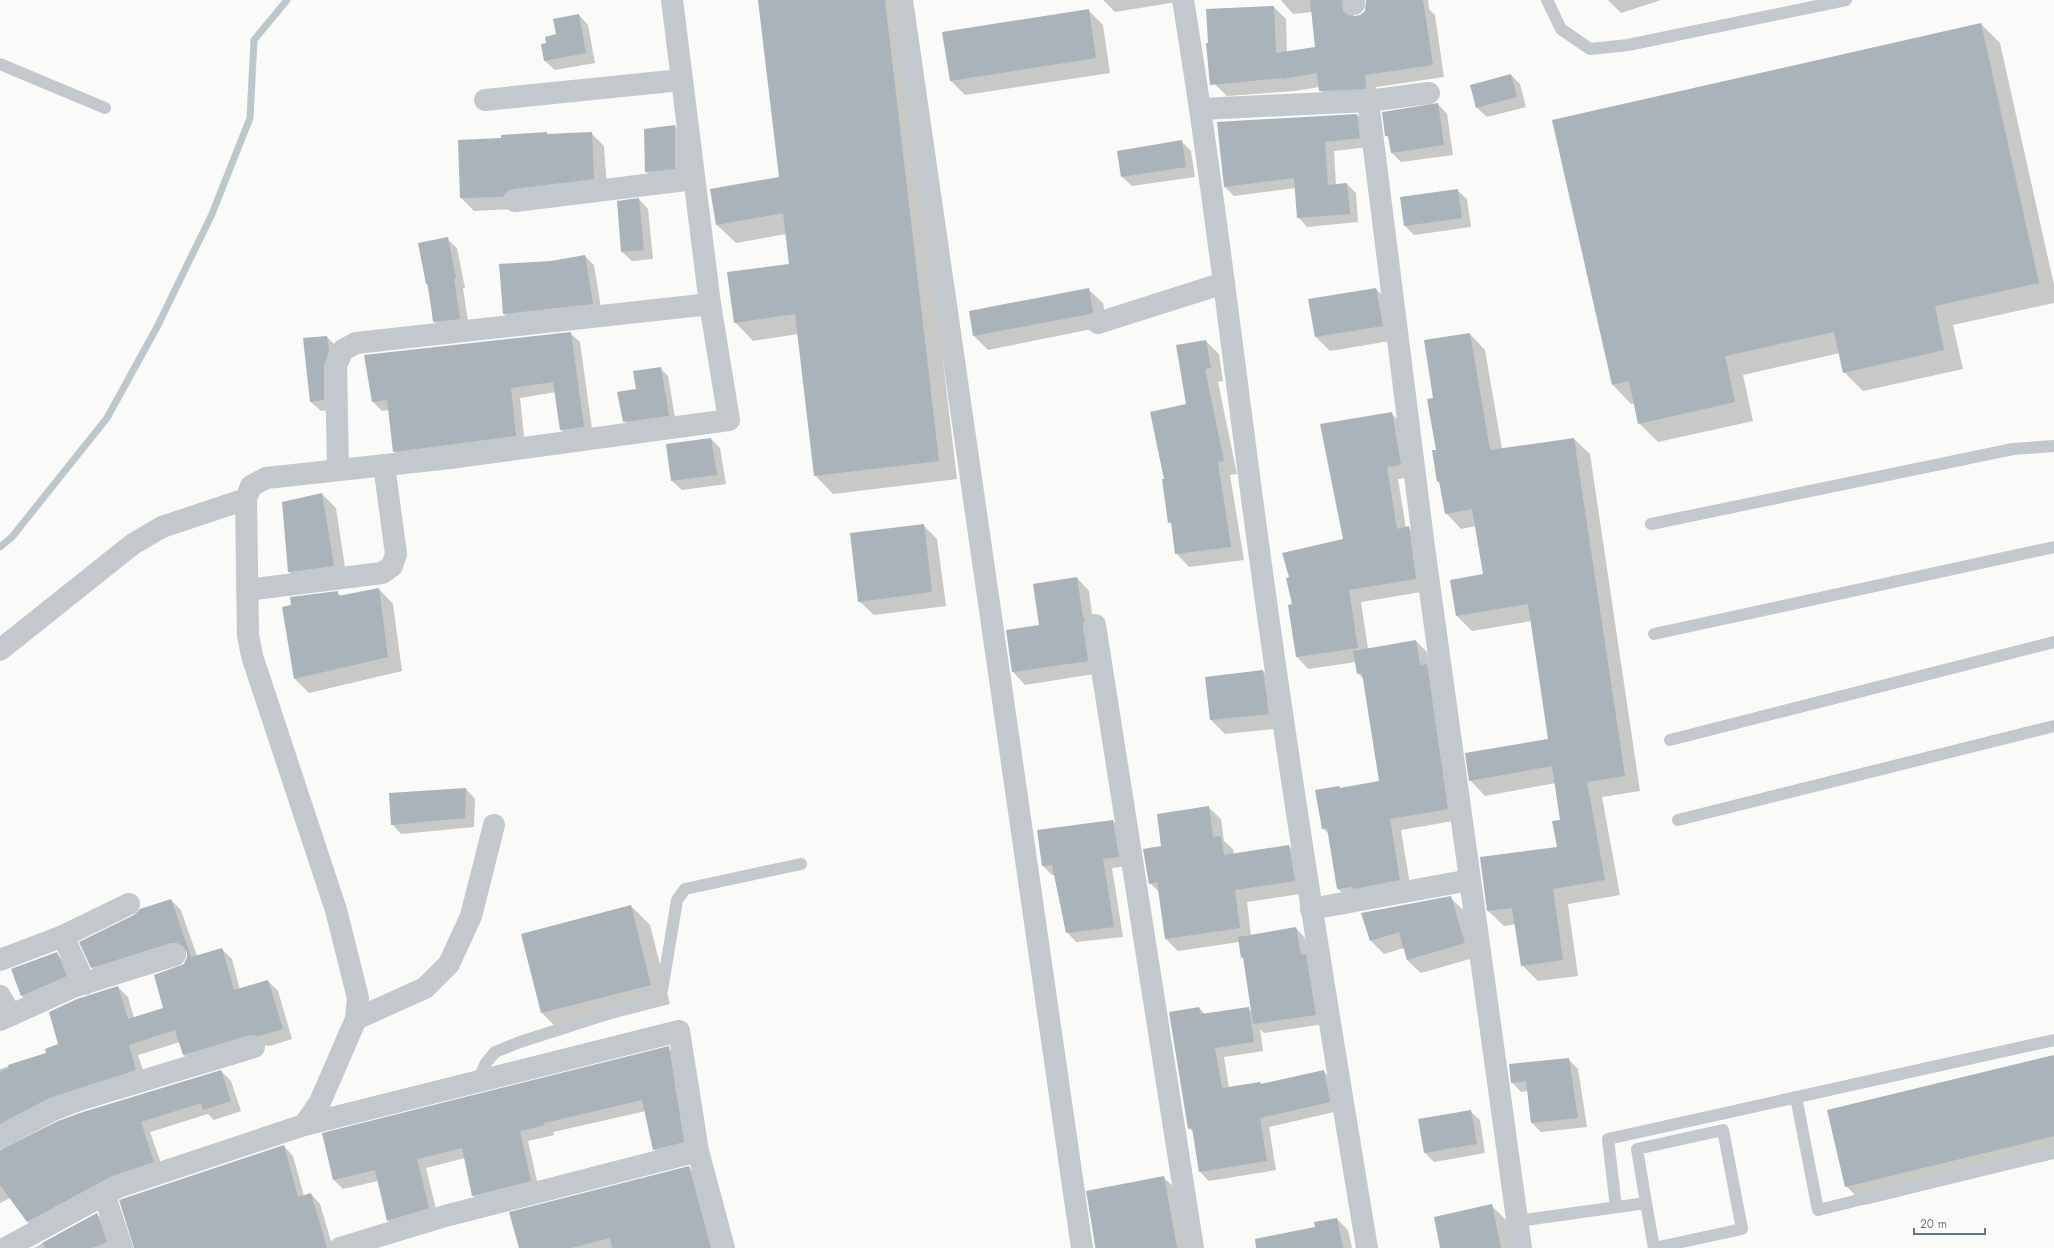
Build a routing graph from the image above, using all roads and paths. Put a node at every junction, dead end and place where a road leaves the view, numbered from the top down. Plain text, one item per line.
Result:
1 (672, 0) edge
2 (902, 0) edge
3 (1183, 0) edge
4 (1547, 0) edge
5 (1846, 0) edge
6 (0, 64) edge
7 (681, 80) junction
8 (1429, 94) dead end
9 (485, 100) dead end
10 (1368, 101) junction
11 (105, 108) dead end
12 (1201, 109) junction
13 (694, 179) junction
14 (515, 201) dead end
15 (1224, 282) junction
16 (710, 304) junction
17 (1098, 323) dead end
18 (2054, 446) edge
19 (384, 465) junction
20 (338, 470) junction
21 (246, 499) junction
22 (1652, 524) dead end
23 (2054, 547) edge
24 (247, 590) junction
25 (1095, 625) dead end
26 (1654, 634) dead end
27 (2054, 642) edge
28 (0, 650) edge
29 (2054, 726) edge
30 (1670, 740) dead end
31 (1678, 820) dead end
32 (494, 825) dead end
33 (801, 864) dead end
34 (1470, 880) junction
35 (129, 904) dead end
36 (1311, 909) junction
37 (63, 936) junction
38 (175, 955) dead end
39 (0, 960) edge
40 (85, 984) junction
41 (0, 996) edge
42 (5, 1018) edge
43 (356, 1019) junction
44 (2054, 1040) edge
45 (254, 1047) dead end
46 (478, 1081) junction
47 (1796, 1097) junction
48 (304, 1125) junction
49 (0, 1138) edge
50 (698, 1151) junction
51 (2054, 1152) edge
52 (104, 1194) junction
53 (1646, 1203) junction
54 (1616, 1207) junction
55 (1518, 1221) junction
56 (6, 1248) edge
57 (122, 1248) edge
58 (340, 1248) edge
59 (724, 1248) edge
60 (1082, 1248) edge
61 (1194, 1248) edge
62 (1367, 1248) edge
63 (1521, 1248) edge

1 - 7 street
2 - 60 street
3 - 12 street
4 - 5 lane
6 - 11 lane
7 - 9 street
7 - 13 street
8 - 10 street
10 - 12 street
10 - 34 street
12 - 15 street
13 - 14 street
13 - 16 street
15 - 17 street
15 - 36 street
16 - 19 street
16 - 20 street
18 - 22 lane
19 - 20 street
19 - 24 street
20 - 21 street
21 - 24 street
21 - 28 street
23 - 26 lane
24 - 43 street
25 - 61 street
27 - 30 lane
29 - 31 lane
32 - 43 street
33 - 46 lane
34 - 36 street
34 - 55 street
35 - 37 street
36 - 62 street
37 - 39 street
37 - 40 street
38 - 40 street
40 - 42 street
41 - 42 street
43 - 48 street
44 - 47 lane
45 - 49 street
46 - 48 street
46 - 50 street
47 - 51 lane
47 - 54 lane
48 - 52 street
50 - 58 street
50 - 59 street
52 - 56 street
52 - 57 street
53 - 53 lane
53 - 54 lane
54 - 55 lane
55 - 63 street

